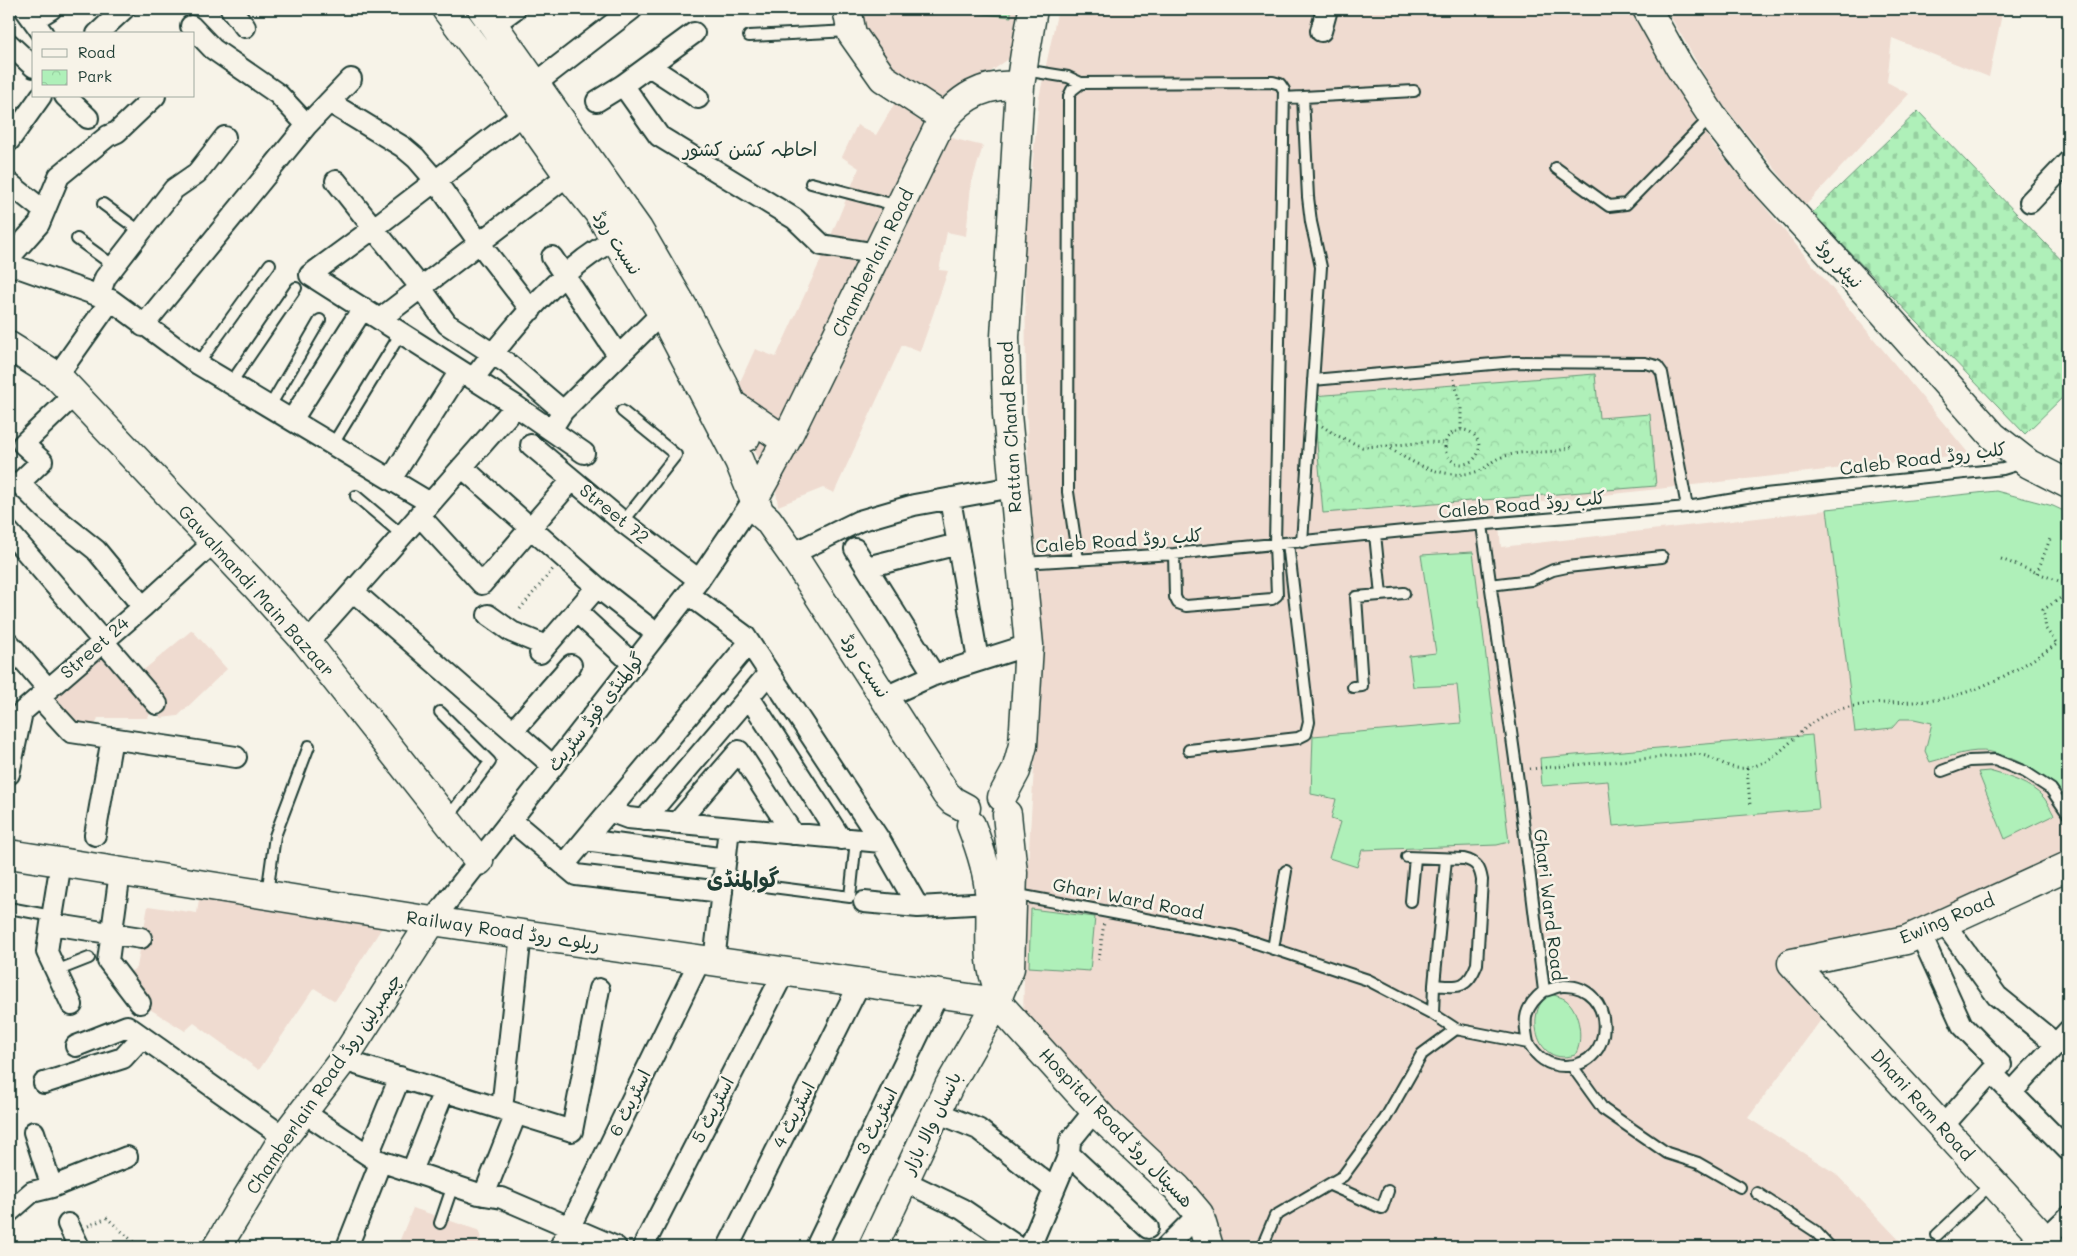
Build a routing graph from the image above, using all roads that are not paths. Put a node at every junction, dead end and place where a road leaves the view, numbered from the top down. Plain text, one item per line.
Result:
1 (51, 9) edge
2 (231, 9) edge
3 (446, 9) edge
4 (515, 9) edge
5 (632, 9) edge
6 (1033, 9) edge
7 (1328, 9) edge
8 (1647, 9) edge
9 (116, 16) edge
10 (487, 17) edge
11 (849, 20) edge
12 (33, 21) edge
13 (191, 26) dead end
14 (245, 27) dead end
15 (1321, 31) dead end
16 (99, 32) edge
17 (694, 33) dead end
18 (749, 36) dead end
19 (9, 44) edge
20 (1024, 63) junction
21 (32, 65) edge
22 (649, 66) junction
23 (351, 80) dead end
24 (1081, 83) junction
25 (535, 84) junction
26 (623, 85) junction
27 (1414, 90) dead end
28 (1303, 97) junction
29 (40, 98) edge
30 (67, 98) edge
31 (153, 98) edge
32 (698, 98) dead end
33 (1284, 98) junction
34 (597, 101) dead end
35 (329, 102) junction
36 (524, 113) junction
37 (1712, 116) junction
38 (88, 118) dead end
39 (944, 118) junction
40 (307, 125) junction
41 (224, 137) dead end
42 (9, 141) edge
43 (2068, 162) edge
44 (1556, 168) dead end
45 (568, 175) junction
46 (435, 180) junction
47 (336, 181) dead end
48 (9, 183) edge
49 (811, 183) dead end
50 (2030, 202) dead end
51 (103, 204) dead end
52 (900, 207) junction
53 (44, 211) junction
54 (374, 228) junction
55 (141, 232) junction
56 (627, 234) junction
57 (77, 239) dead end
58 (480, 244) junction
59 (878, 254) junction
60 (552, 257) dead end
61 (9, 258) edge
62 (9, 264) edge
63 (270, 264) dead end
64 (114, 266) junction
65 (564, 275) junction
66 (296, 288) dead end
67 (421, 288) junction
68 (105, 298) junction
69 (363, 308) junction
70 (531, 310) junction
71 (662, 313) junction
72 (380, 319) junction
73 (320, 320) dead end
74 (143, 326) junction
75 (401, 333) junction
76 (10, 348) edge
77 (492, 354) junction
78 (618, 355) junction
79 (198, 364) junction
80 (467, 375) junction
81 (1313, 380) junction
82 (231, 383) junction
83 (65, 385) junction
84 (730, 403) junction
85 (270, 406) junction
86 (516, 406) junction
87 (563, 410) junction
88 (622, 412) dead end
89 (292, 420) junction
90 (551, 431) junction
91 (786, 441) junction
92 (333, 444) junction
93 (531, 445) dead end
94 (584, 452) dead end
95 (2020, 458) junction
96 (462, 467) junction
97 (392, 479) junction
98 (572, 480) junction
99 (2068, 484) edge
100 (1014, 487) junction
101 (356, 496) dead end
102 (950, 499) junction
103 (761, 501) junction
104 (1687, 506) junction
105 (425, 509) junction
106 (623, 522) junction
107 (1482, 525) junction
108 (531, 528) junction
109 (9, 532) edge
110 (402, 534) junction
111 (1375, 534) junction
112 (215, 541) junction
113 (1302, 542) junction
114 (1288, 543) junction
115 (958, 544) junction
116 (1275, 544) junction
117 (855, 549) dead end
118 (792, 554) junction
119 (1174, 554) junction
120 (1662, 557) dead end
121 (1078, 560) junction
122 (1021, 564) junction
123 (867, 567) junction
124 (1490, 585) junction
125 (597, 587) junction
126 (694, 587) junction
127 (354, 592) junction
128 (1404, 593) dead end
129 (1381, 595) junction
130 (143, 607) junction
131 (576, 611) junction
132 (488, 615) dead end
133 (657, 634) junction
134 (103, 642) junction
135 (9, 643) edge
136 (749, 643) junction
137 (307, 644) junction
138 (1029, 645) junction
139 (978, 660) junction
140 (634, 664) junction
141 (571, 665) dead end
142 (769, 673) junction
143 (934, 675) junction
144 (1353, 687) dead end
145 (44, 693) junction
146 (749, 697) junction
147 (886, 697) junction
148 (157, 704) dead end
149 (440, 712) dead end
150 (513, 731) junction
151 (112, 738) junction
152 (309, 746) dead end
153 (1189, 750) dead end
154 (236, 757) dead end
155 (10, 766) edge
156 (553, 766) junction
157 (1942, 771) dead end
158 (1005, 805) junction
159 (609, 811) junction
160 (2068, 814) edge
161 (968, 816) junction
162 (446, 820) junction
163 (511, 820) junction
164 (644, 820) junction
165 (677, 823) junction
166 (729, 828) junction
167 (793, 834) junction
168 (95, 835) dead end
169 (849, 839) junction
170 (585, 840) junction
171 (881, 842) junction
172 (9, 854) edge
173 (726, 859) junction
174 (1446, 859) junction
175 (479, 861) junction
176 (61, 862) junction
177 (564, 865) junction
178 (2067, 868) edge
179 (1286, 871) dead end
180 (120, 872) junction
181 (756, 885) dead end
182 (722, 892) junction
183 (267, 895) junction
184 (1001, 899) junction
185 (1411, 901) dead end
186 (864, 902) dead end
187 (918, 907) junction
188 (9, 908) edge
189 (52, 920) junction
190 (432, 921) junction
191 (1932, 928) junction
192 (110, 932) junction
193 (521, 934) junction
194 (141, 938) dead end
195 (1273, 950) junction
196 (89, 958) dead end
197 (707, 961) junction
198 (1792, 964) joint
199 (56, 971) junction
200 (784, 972) junction
201 (860, 983) junction
202 (1434, 985) junction
203 (598, 989) dead end
204 (1544, 991) junction
205 (938, 994) junction
206 (998, 997) junction
207 (140, 1003) dead end
208 (72, 1005) dead end
209 (1433, 1014) junction
210 (1456, 1029) junction
211 (142, 1036) junction
212 (2062, 1038) edge
213 (1528, 1043) junction
214 (76, 1046) dead end
215 (343, 1060) junction
216 (1572, 1066) junction
217 (1992, 1072) junction
218 (400, 1077) junction
219 (44, 1083) dead end
220 (444, 1091) junction
221 (2011, 1093) junction
222 (1095, 1110) junction
223 (302, 1111) junction
224 (509, 1112) junction
225 (936, 1112) junction
226 (1942, 1127) junction
227 (34, 1132) dead end
228 (284, 1137) junction
229 (2068, 1150) edge
230 (1069, 1154) junction
231 (127, 1157) dead end
232 (375, 1158) junction
233 (412, 1171) junction
234 (904, 1181) junction
235 (1992, 1182) junction
236 (453, 1185) junction
237 (1330, 1185) junction
238 (1740, 1186) dead end
239 (52, 1187) junction
240 (1054, 1189) junction
241 (1388, 1191) dead end
242 (1757, 1193) dead end
243 (484, 1195) junction
244 (9, 1212) edge
245 (1199, 1214) junction
246 (2068, 1217) edge
247 (440, 1223) dead end
248 (68, 1224) dead end
249 (569, 1228) junction
250 (1148, 1228) dead end
251 (1936, 1235) dead end
252 (2044, 1245) edge
253 (79, 1247) edge
254 (217, 1247) edge
255 (346, 1247) edge
256 (560, 1247) edge
257 (616, 1247) edge
258 (643, 1247) edge
259 (728, 1247) edge
260 (816, 1247) edge
261 (873, 1247) edge
262 (1018, 1247) edge
263 (1030, 1247) edge
264 (1166, 1247) edge
265 (1210, 1247) edge
266 (1262, 1247) edge
267 (1830, 1247) edge

1 - 12 street
2 - 14 street
3 - 36 main road, نسبت روڈ
4 - 10 street
5 - 25 street
6 - 20 main road, Rattan Chand Road
7 - 15 street
8 - 37 main road, نیپئر روڈ
9 - 16 street
10 - 25 main road, نسبت روڈ
11 - 18 lane
11 - 39 main road
13 - 40 street
17 - 22 street
19 - 21 street
20 - 24 lane
20 - 39 main road, Chamberlain Road
20 - 100 main road, Rattan Chand Road
22 - 26 street
22 - 32 street
23 - 35 street
24 - 33 lane
24 - 121 lane
25 - 56 main road, نسبت روڈ
26 - 34 street
26 - 59 street
27 - 28 lane
28 - 33 lane
28 - 81 lane
29 - 42 street
30 - 38 street
31 - 53 street
33 - 116 lane
35 - 40 street
35 - 46 street
36 - 45 main road, نسبت روڈ
36 - 46 street
37 - 44 lane
37 - 95 main road, نیپئر روڈ
39 - 52 main road, Chamberlain Road
40 - 74 street
41 - 55 street
43 - 50 street
45 - 56 main road, نسبت روڈ
45 - 58 street
46 - 54 street
46 - 58 street
47 - 54 street
48 - 53 street
49 - 52 lane
51 - 55 lane
52 - 59 main road, Chamberlain Road
53 - 61 street
54 - 67 street
54 - 69 street
55 - 64 street
56 - 65 street
56 - 71 main road, نسبت روڈ
56 - 84 main road, نسبت روڈ
57 - 64 lane
58 - 67 street
58 - 70 street
59 - 91 main road, Chamberlain Road
60 - 65 street
62 - 68 street
63 - 79 lane
64 - 68 street
65 - 70 street
65 - 78 street
66 - 82 lane
67 - 72 street
67 - 77 street
68 - 74 street
68 - 83 street
69 - 72 street
69 - 89 street
70 - 77 street
71 - 78 street
71 - 103 main road, نسبت روڈ
72 - 75 street
73 - 85 lane
74 - 79 street
75 - 80 street
75 - 92 lane
76 - 83 main road, Gawalmandi Main Bazaar
77 - 80 street
77 - 87 street
78 - 87 street
79 - 82 street
80 - 86 street
80 - 97 street
81 - 104 lane
81 - 113 lane
82 - 85 street
83 - 112 main road, Gawalmandi Main Bazaar
83 - 130 street
84 - 91 main road
84 - 103 main road, نسبت روڈ
85 - 89 street
86 - 90 street
86 - 96 street
87 - 90 street
88 - 106 lane
89 - 92 street
90 - 94 street
91 - 103 main road, Chamberlain Road
92 - 97 street
93 - 98 street, Street 72
95 - 99 main road, نیپئر روڈ
95 - 104 lane, Caleb Road کلب روڈ
96 - 105 street
96 - 108 street
97 - 105 street
98 - 106 street, Street 72
98 - 108 street
100 - 102 street
100 - 122 main road, Rattan Chand Road
101 - 110 lane
102 - 115 street
102 - 118 street
103 - 118 main road, نسبت روڈ
103 - 126 street, گوالمنڈی فوڈ سٹریٹ
104 - 107 lane, Caleb Road کلب روڈ
105 - 108 street
105 - 110 street
106 - 126 street, Street 72
107 - 111 lane, Caleb Road کلب روڈ
107 - 124 lane, Ghari Ward Road
108 - 125 street
109 - 134 street
110 - 127 street
111 - 113 lane, Caleb Road کلب روڈ
111 - 129 lane
112 - 130 street, Street 24
112 - 137 main road, Gawalmandi Main Bazaar
113 - 114 lane, Caleb Road کلب روڈ
114 - 116 lane, Caleb Road کلب روڈ
114 - 153 lane
115 - 123 street
115 - 139 street
116 - 119 lane, Caleb Road کلب روڈ
116 - 119 lane
117 - 123 street
118 - 147 main road, نسبت روڈ
119 - 121 lane, Caleb Road کلب روڈ
120 - 124 lane
121 - 122 lane, Caleb Road کلب روڈ
122 - 138 main road, Rattan Chand Road
123 - 143 street
124 - 204 lane, Ghari Ward Road
125 - 131 street
125 - 133 street
126 - 133 street, گوالمنڈی فوڈ سٹریٹ
126 - 136 street, Street 72
127 - 137 street
127 - 150 street
128 - 129 lane
129 - 144 lane
130 - 134 street, Street 24
131 - 132 street
131 - 140 street
133 - 140 street, گوالمنڈی فوڈ سٹریٹ
134 - 145 street, Street 24
134 - 148 street
135 - 145 street
136 - 142 street, Street 72
136 - 159 street
137 - 162 main road, Gawalmandi Main Bazaar
138 - 139 street
138 - 158 main road, Rattan Chand Road
139 - 143 street
140 - 156 street, گوالمنڈی فوڈ سٹریٹ
141 - 150 street
142 - 146 street
142 - 171 street, Street 72
143 - 147 street
145 - 151 street
145 - 155 street, Street 24
146 - 164 street
146 - 169 street
147 - 161 main road, نسبت روڈ
149 - 162 lane
150 - 156 street
151 - 154 street
151 - 168 street
152 - 183 lane
156 - 163 street, گوالمنڈی فوڈ سٹریٹ
157 - 160 lane
158 - 161 main road
158 - 184 main road
159 - 164 street
159 - 170 street
161 - 184 main road
162 - 175 main road, Gawalmandi Main Bazaar
163 - 175 street, گوالمنڈی فوڈ سٹریٹ
163 - 177 street
164 - 165 street
165 - 166 street
165 - 167 street
166 - 167 street
166 - 173 street, اسٹریٹ 6
167 - 169 street
169 - 171 street
169 - 181 lane
170 - 173 street
170 - 177 street
171 - 187 street, Street 72
172 - 176 main road, Railway Road ریلوے روڈ
173 - 182 street, اسٹریٹ 6
174 - 185 lane
174 - 202 lane
174 - 202 lane
175 - 190 street, گوالمنڈی فوڈ سٹریٹ
176 - 180 main road, Railway Road ریلوے روڈ
176 - 189 street
177 - 182 street
178 - 191 main road, Ewing Road
179 - 195 lane
180 - 183 main road, Railway Road ریلوے روڈ
180 - 192 street
182 - 197 street, اسٹریٹ 6
183 - 190 main road, Railway Road ریلوے روڈ
184 - 187 street
184 - 195 lane, Ghari Ward Road
184 - 206 main road
186 - 187 street
188 - 189 lane
189 - 192 street
189 - 199 street
190 - 193 main road, Railway Road ریلوے روڈ
190 - 215 main road, Chamberlain Road چیمبرلین روڈ
191 - 198 main road, Ewing Road
191 - 212 street
191 - 217 street
192 - 194 street
192 - 207 street
193 - 197 main road, Railway Road ریلوے روڈ
193 - 224 street
195 - 209 lane, Ghari Ward Road
196 - 199 lane
197 - 200 main road, Railway Road ریلوے روڈ
197 - 249 street, اسٹریٹ 6
198 - 226 main road, Dhani Ram Road
199 - 208 street
200 - 201 main road, Railway Road ریلوے روڈ
200 - 258 street, اسٹریٹ 5
201 - 205 main road, Railway Road ریلوے روڈ
201 - 259 street, اسٹریٹ 4
202 - 209 lane
203 - 224 street
204 - 213 lane, Ghari Ward Road
204 - 216 lane
205 - 206 main road, Railway Road ریلوے روڈ
205 - 260 street, اسٹریٹ 3
206 - 222 main road, Hospital Road ھسپتال روڈ
206 - 225 main road, بانساں والا بازار
209 - 210 lane, Ghari Ward Road
210 - 213 lane, Ghari Ward Road
210 - 237 lane
211 - 214 street
211 - 219 street
211 - 228 street
212 - 221 street
213 - 216 lane
215 - 218 street
215 - 223 main road, Chamberlain Road چیمبرلین روڈ
216 - 238 lane
217 - 221 street
217 - 226 street
218 - 220 street
218 - 232 street
220 - 224 street
220 - 233 street
221 - 229 street
222 - 230 street
222 - 245 main road, Hospital Road ھسپتال روڈ
223 - 228 main road, Chamberlain Road چیمبرلین روڈ
223 - 232 street
224 - 243 street
225 - 234 main road, بانساں والا بازار
225 - 240 street
226 - 235 main road, Dhani Ram Road
227 - 239 street
228 - 254 main road, Chamberlain Road چیمبرلین روڈ
230 - 240 street
230 - 250 street
231 - 239 street
232 - 233 street
232 - 255 street
233 - 236 street
234 - 261 main road, بانساں والا بازار
234 - 262 street
235 - 251 lane
235 - 252 main road, Dhani Ram Road
236 - 243 street
236 - 247 lane
237 - 241 lane
237 - 266 lane
239 - 244 street
240 - 263 street
242 - 267 lane
243 - 249 street
245 - 264 street
245 - 265 main road, Hospital Road ھسپتال روڈ
246 - 252 street
248 - 253 street
249 - 256 street, اسٹریٹ 6
249 - 257 street

